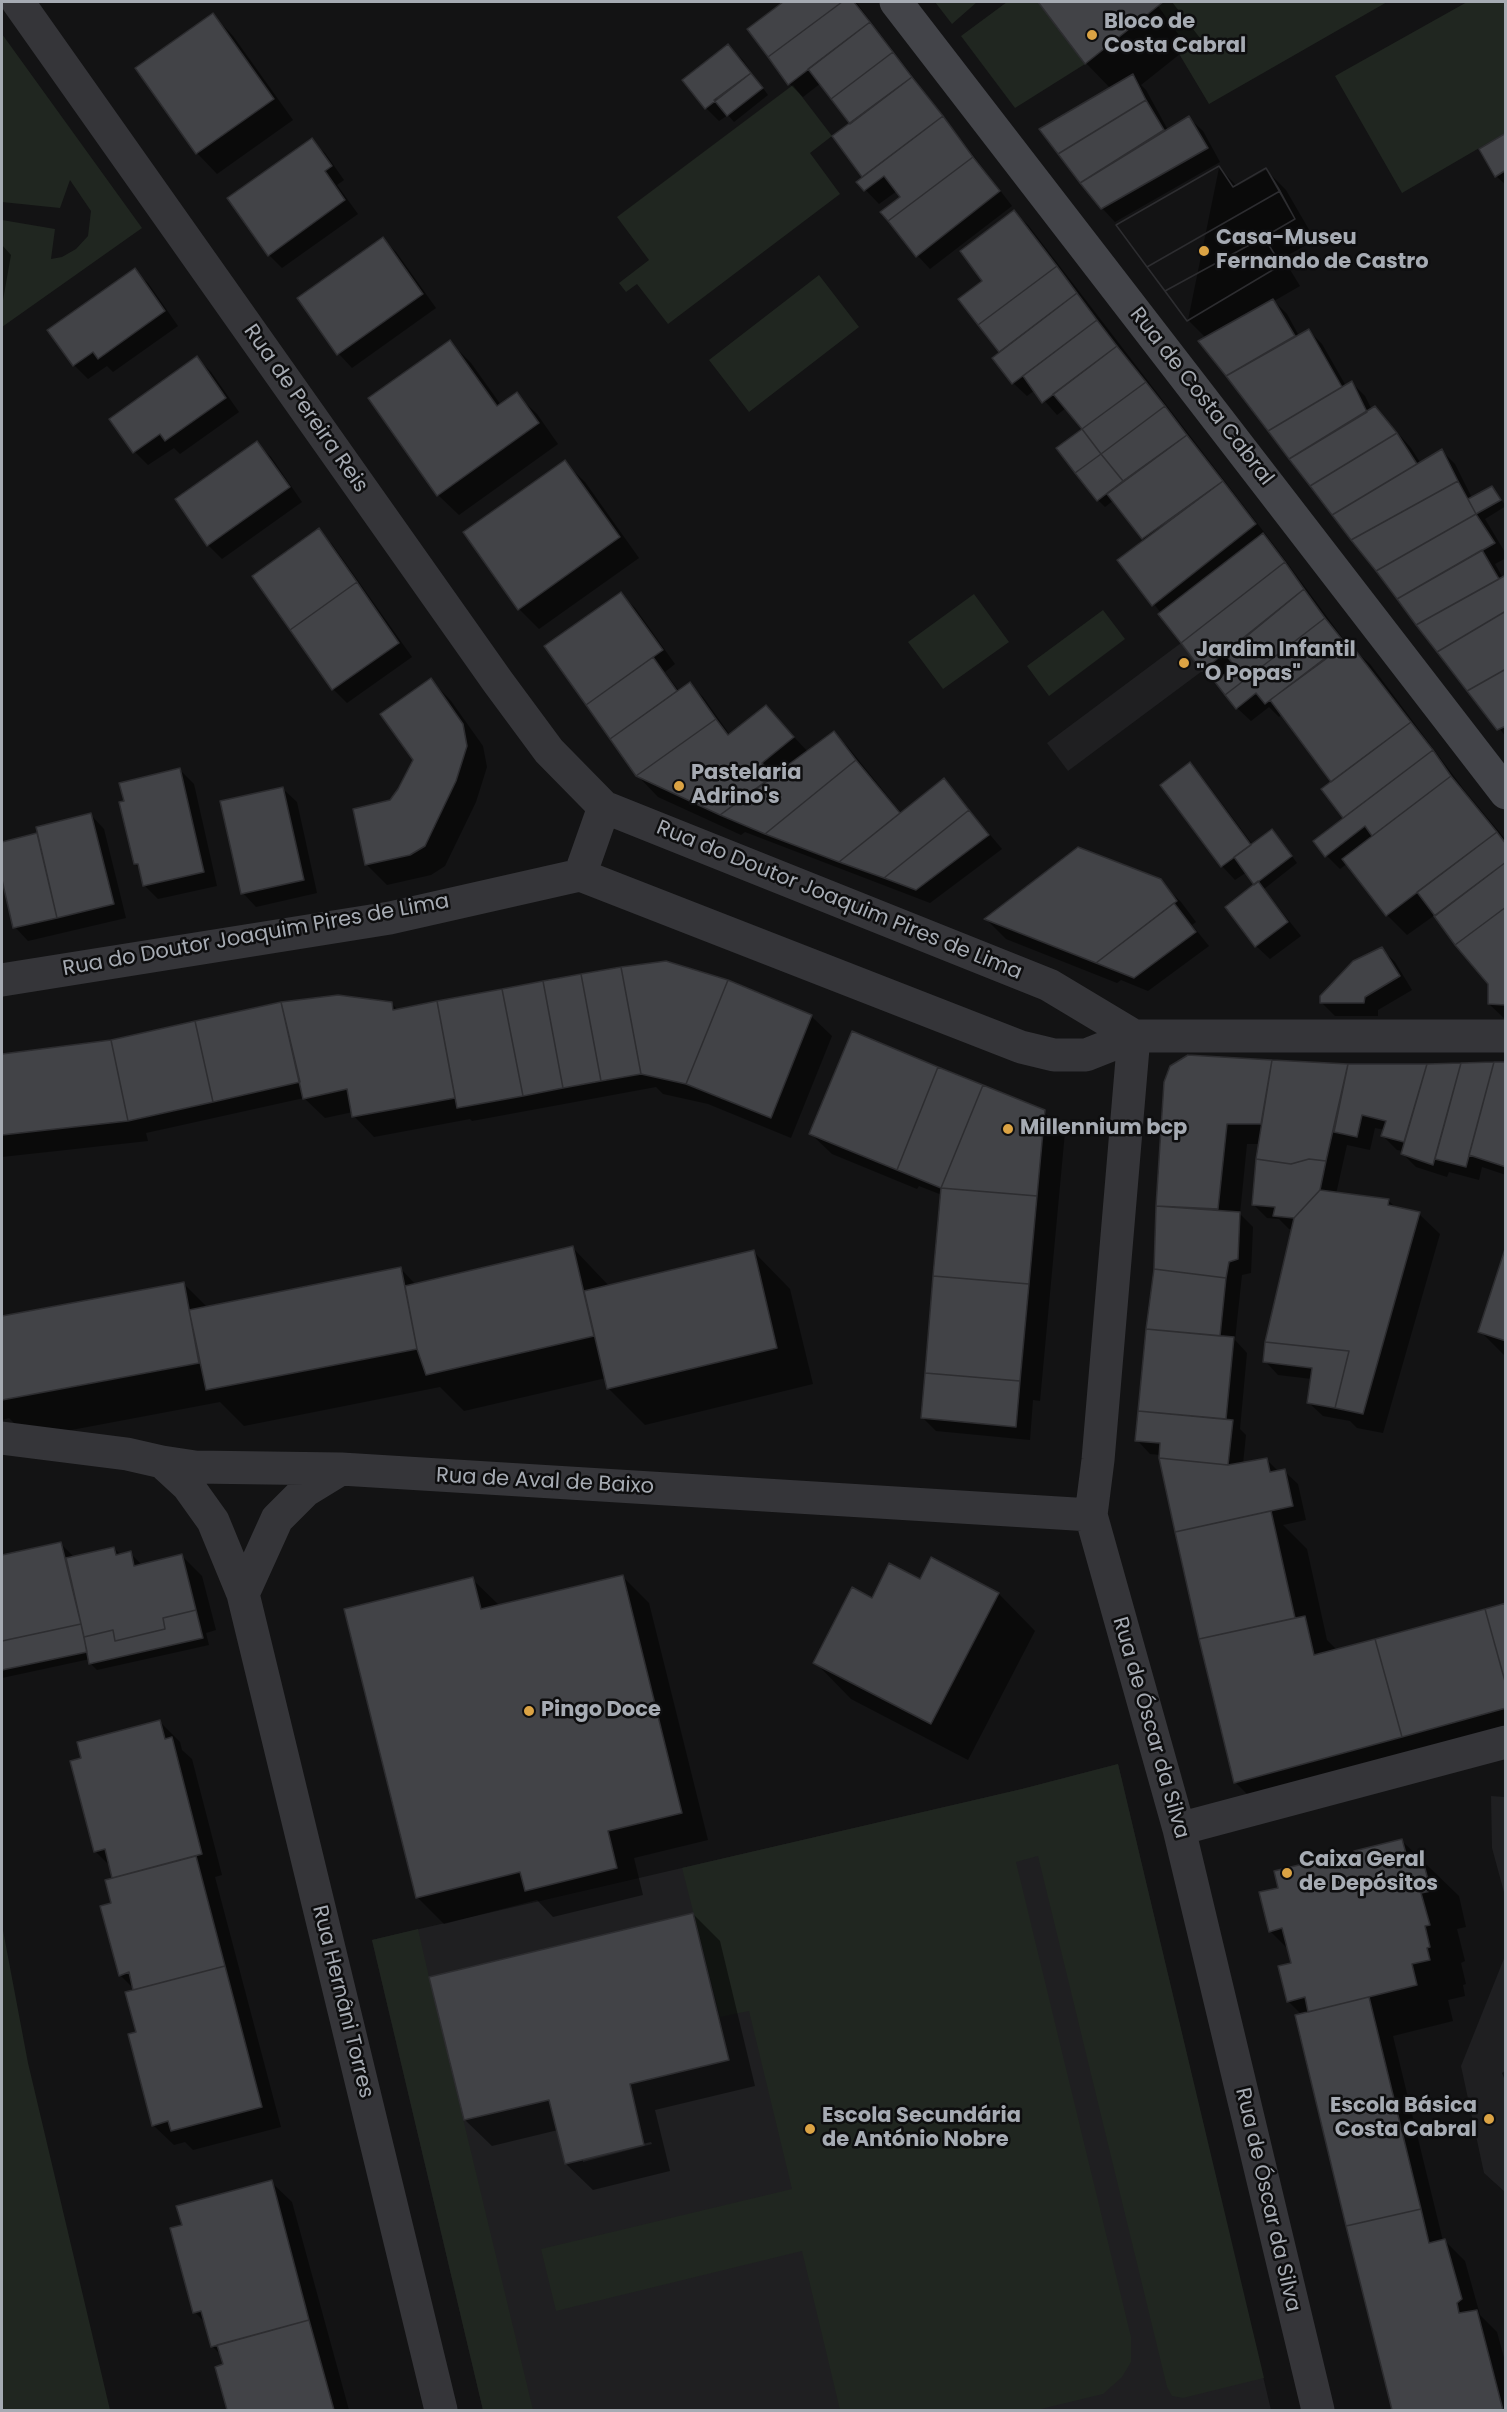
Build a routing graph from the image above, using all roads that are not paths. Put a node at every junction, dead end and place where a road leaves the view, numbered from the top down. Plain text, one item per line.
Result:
1 (18, 2) edge
2 (896, 2) edge
3 (1506, 793) edge
4 (604, 807) junction
5 (580, 874) junction
6 (2, 980) edge
7 (1134, 1036) junction
8 (1506, 1036) edge
9 (2, 1438) edge
10 (162, 1462) junction
11 (341, 1469) junction
12 (1091, 1515) junction
13 (243, 1594) junction
14 (1506, 1742) edge
15 (1179, 1829) junction
16 (441, 2410) edge
17 (1318, 2410) edge

1 - 4 street, Rua de Pereira Reis
2 - 3 main road, Rua de Costa Cabral
4 - 5 street
4 - 7 street, Rua do Doutor Joaquim Pires de Lima
5 - 6 street, Rua do Doutor Joaquim Pires de Lima
5 - 7 street
7 - 8 street
7 - 12 street, Rua de Óscar da Silva
9 - 10 street, Rua de Aval de Baixo
10 - 11 street, Rua de Aval de Baixo
10 - 13 street, Rua Hernâni Torres
11 - 12 street, Rua de Aval de Baixo
11 - 13 street
12 - 15 street, Rua de Óscar da Silva
13 - 16 street, Rua Hernâni Torres
14 - 15 street
15 - 17 street, Rua de Óscar da Silva

